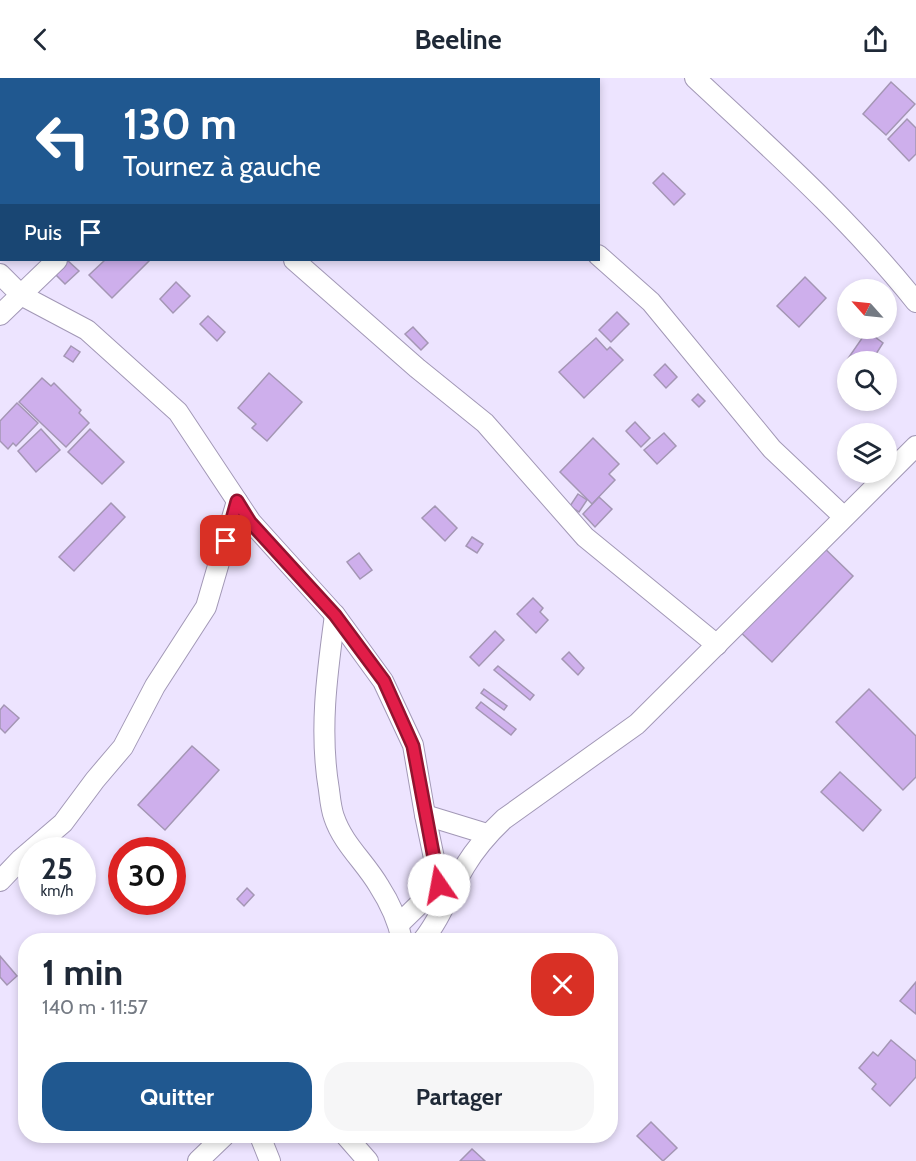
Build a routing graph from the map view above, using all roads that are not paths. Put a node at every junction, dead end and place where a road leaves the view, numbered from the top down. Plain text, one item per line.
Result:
1 (694, 78) edge
2 (600, 257) edge
3 (56, 261) edge
4 (295, 261) edge
5 (0, 274) edge
6 (21, 295) junction
7 (916, 302) edge
8 (0, 315) edge
9 (916, 446) edge
10 (237, 501) junction
11 (844, 517) junction
12 (335, 615) junction
13 (717, 645) junction
14 (425, 815) junction
15 (487, 834) junction
16 (0, 881) edge
17 (439, 885) junction
18 (444, 906) junction
19 (400, 932) edge
20 (429, 933) edge
21 (217, 1143) edge
22 (263, 1143) edge
23 (352, 1143) edge
24 (198, 1161) edge
25 (270, 1161) edge
26 (368, 1161) edge

1 - 7 street
2 - 11 street
3 - 6 street
4 - 13 street
5 - 6 street
6 - 8 street
6 - 10 street
9 - 11 street
10 - 12 street
10 - 16 street
11 - 13 street
12 - 14 street
12 - 19 street
13 - 15 street
14 - 15 street
14 - 17 street
15 - 18 street
17 - 18 street
17 - 19 street
18 - 20 street
21 - 24 street
22 - 25 street
23 - 26 street

